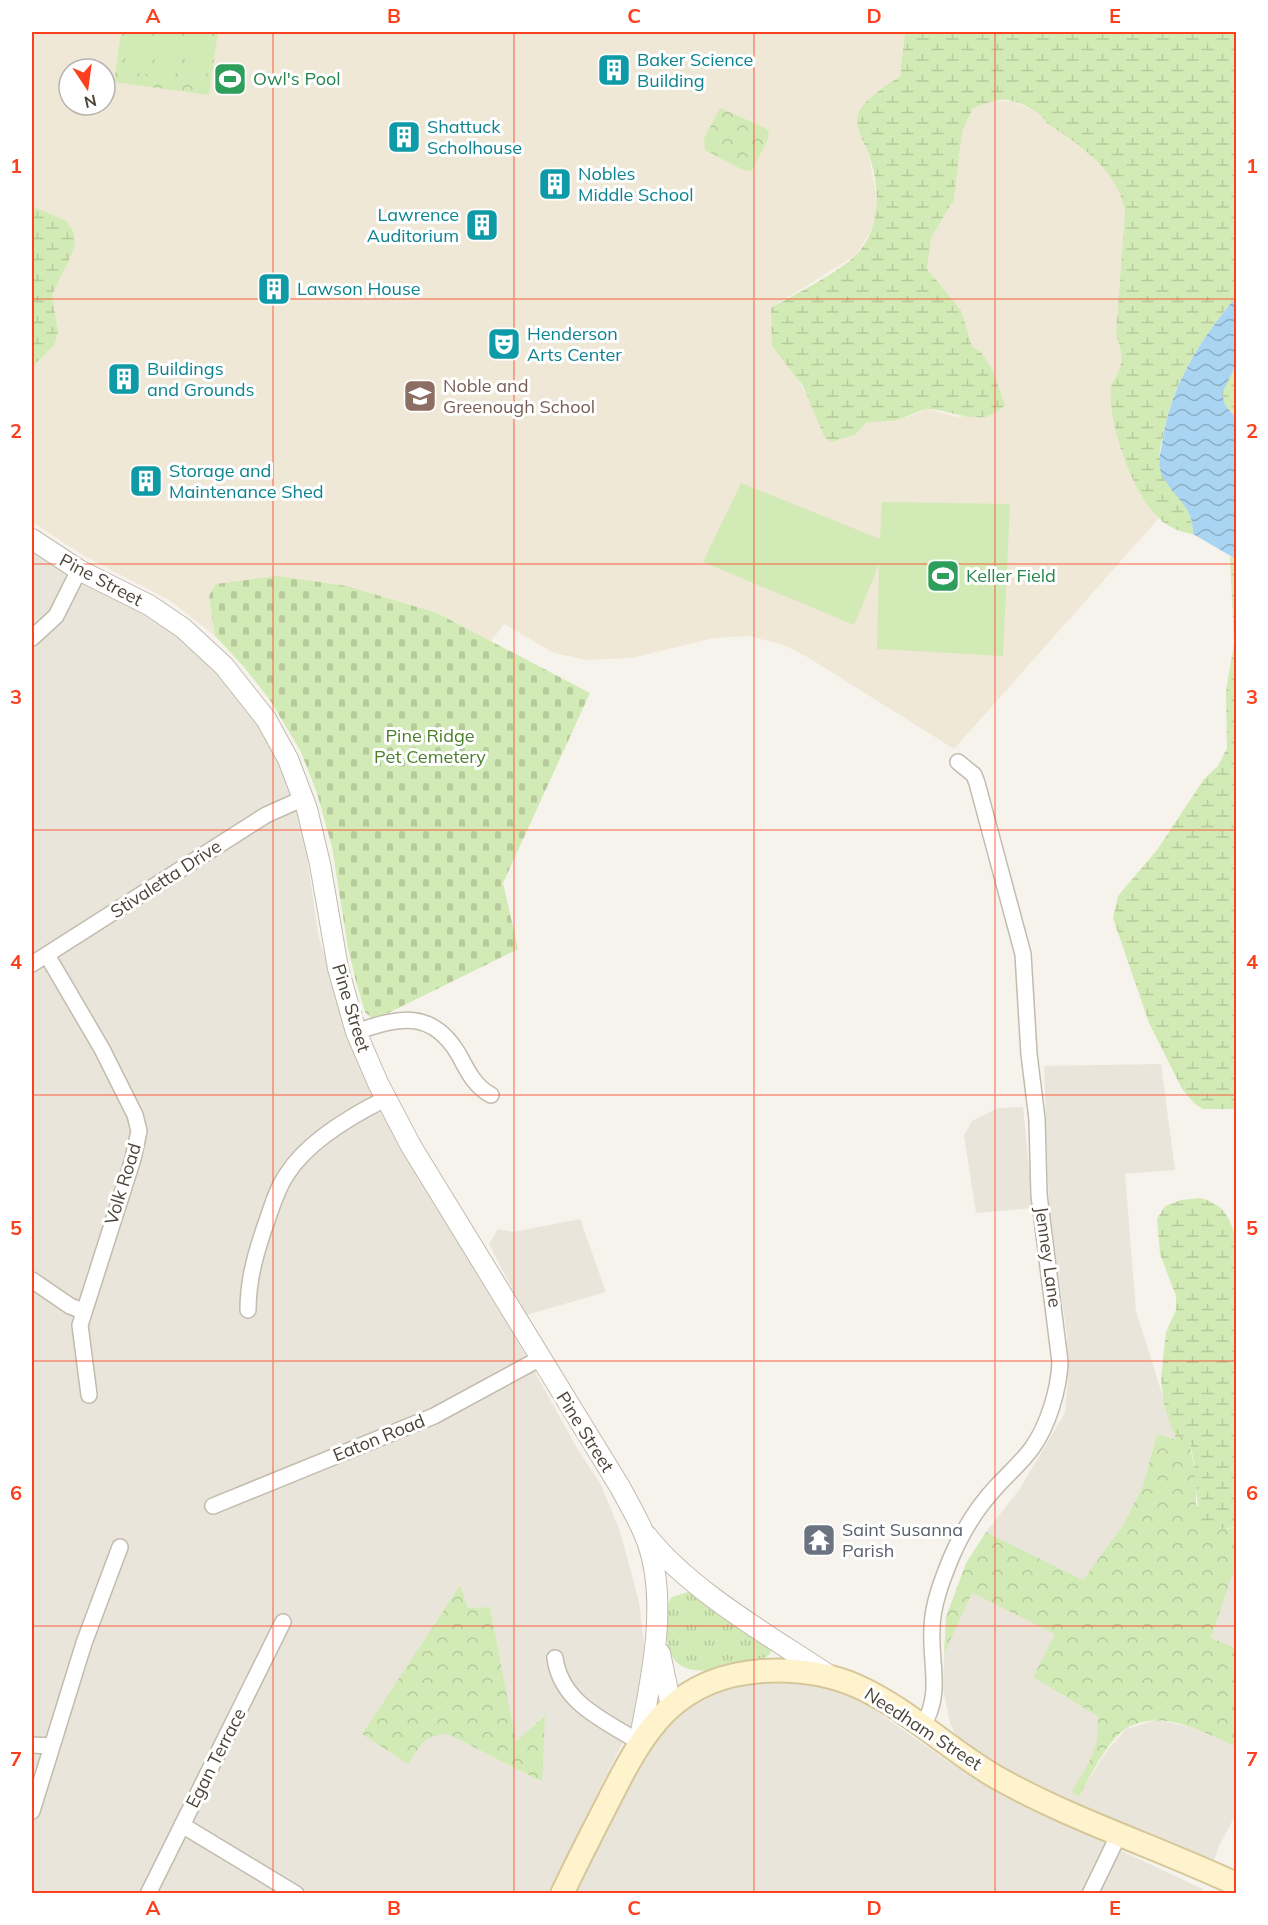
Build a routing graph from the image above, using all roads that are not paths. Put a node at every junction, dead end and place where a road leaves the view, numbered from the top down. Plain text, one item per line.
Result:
1 (32, 539) edge
2 (79, 570) junction
3 (32, 638) edge
4 (958, 762) dead end
5 (304, 798) junction
6 (47, 955) junction
7 (32, 964) edge
8 (356, 1032) junction
9 (490, 1095) dead end
10 (386, 1099) junction
11 (32, 1280) edge
12 (248, 1310) dead end
13 (83, 1311) junction
14 (539, 1359) junction
15 (89, 1395) dead end
16 (213, 1506) dead end
17 (644, 1533) junction
18 (120, 1547) dead end
19 (283, 1622) dead end
20 (657, 1632) junction
21 (555, 1658) dead end
22 (830, 1676) junction
23 (671, 1706) junction
24 (922, 1727) junction
25 (639, 1742) junction
26 (32, 1745) edge
27 (51, 1746) junction
28 (32, 1811) edge
29 (182, 1825) junction
30 (1119, 1834) junction
31 (1234, 1877) edge
32 (148, 1893) edge
33 (296, 1893) edge
34 (562, 1893) edge
35 (1090, 1893) edge

1 - 2 street, Pine Street
2 - 3 street
2 - 5 street, Pine Street
4 - 24 street, Jenney Lane
5 - 6 street, Stivaletta Drive
5 - 8 street, Pine Street
6 - 7 street, Stivaletta Drive
6 - 13 street, Volk Road
8 - 9 street
8 - 10 street, Pine Street
10 - 12 street
10 - 14 street, Pine Street
11 - 13 street
13 - 15 street, Volk Road
14 - 16 street, Eaton Road
14 - 17 street, Pine Street
17 - 20 street, Pine Street
17 - 22 street, Pine Street
18 - 27 street
19 - 29 street, Egan Terrace
20 - 23 street, Pine Street
20 - 25 street, Pine Street
21 - 25 street
22 - 23 main road, Needham Street
22 - 24 main road, Needham Street
23 - 25 main road, Needham Street
24 - 30 main road, Needham Street
25 - 34 main road, Needham Street
26 - 27 street
27 - 28 street
29 - 32 street, Egan Terrace
29 - 33 street
30 - 31 main road, Needham Street
30 - 35 street

